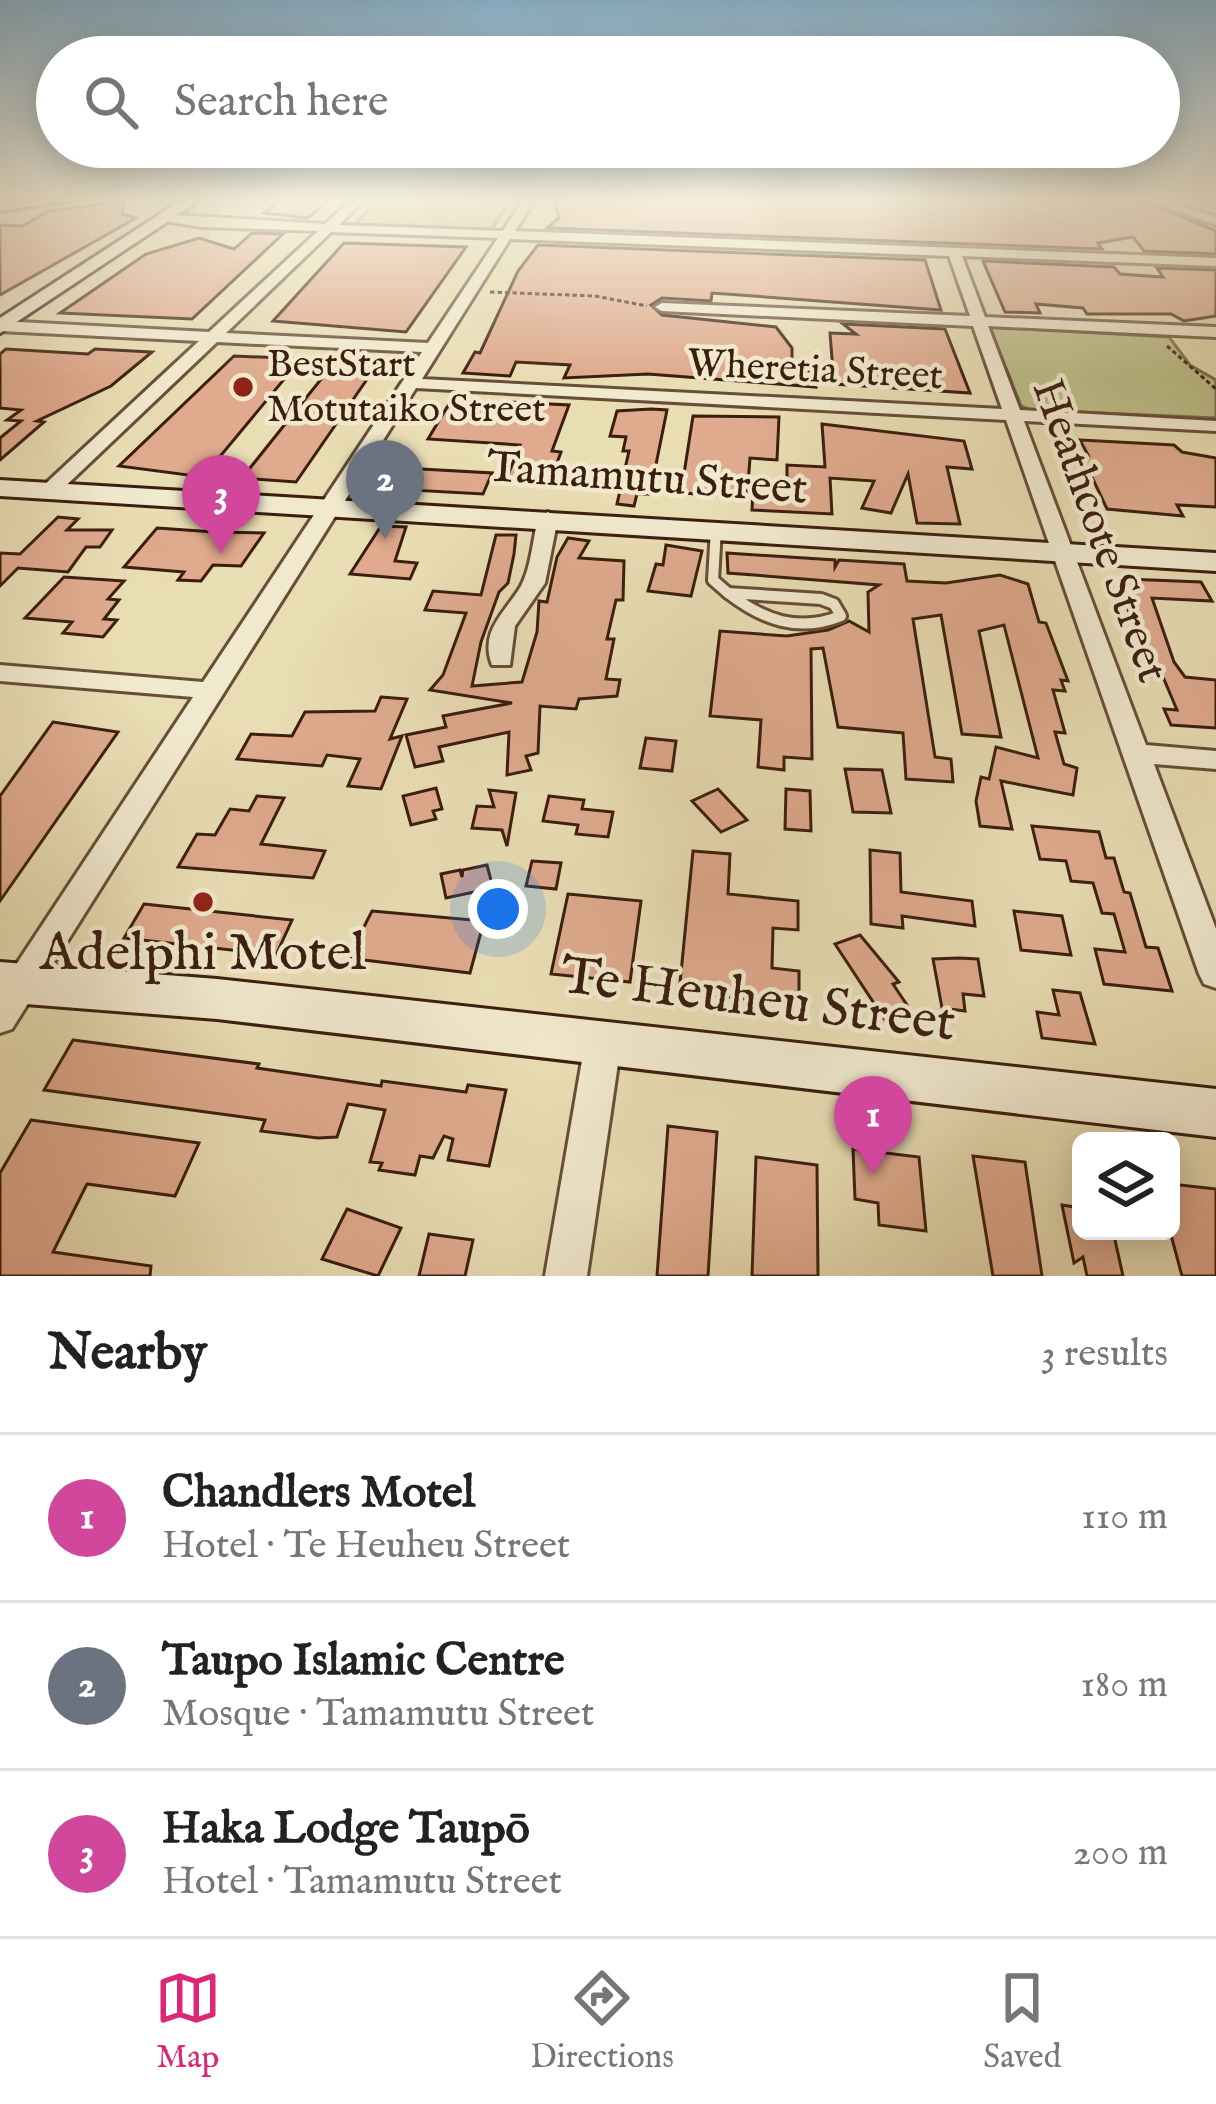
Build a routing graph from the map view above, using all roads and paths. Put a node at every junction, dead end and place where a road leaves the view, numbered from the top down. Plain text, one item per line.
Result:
1 (102, 258) edge
2 (296, 258) edge
3 (492, 258) edge
4 (956, 258) edge
5 (1099, 258) edge
6 (1216, 262) edge
7 (470, 291) junction
8 (662, 307) joint
9 (979, 321) junction
10 (0, 326) edge
11 (1156, 329) junction
12 (1216, 332) edge
13 (212, 337) junction
14 (434, 348) junction
15 (411, 383) junction
16 (1216, 389) edge
17 (1013, 415) junction
18 (1216, 426) edge
19 (0, 488) edge
20 (49, 491) junction
21 (332, 506) junction
22 (548, 518) junction
23 (716, 529) junction
24 (1062, 551) junction
25 (1216, 562) edge
26 (726, 593) junction
27 (501, 660) dead end
28 (0, 673) edge
29 (213, 691) junction
30 (1136, 754) junction
31 (1216, 760) edge
32 (1216, 974) edge
33 (9, 995) edge
34 (603, 1043) junction
35 (1216, 1114) edge
36 (566, 1276) edge

1 - 10 street
2 - 13 street
3 - 7 street
4 - 9 street, Heathcote Street
5 - 6 street
7 - 8 path
7 - 14 street
8 - 9 street
9 - 11 street
9 - 17 street, Heathcote Street
10 - 13 street
11 - 12 street
11 - 16 path
13 - 14 street
13 - 20 street
14 - 15 street
15 - 17 street, Wheretia Street
15 - 21 street
17 - 18 street, Wheretia Street
17 - 24 street, Heathcote Street
19 - 20 street, Tamamutu Street
20 - 21 street, Tamamutu Street
21 - 22 street, Tamamutu Street
21 - 29 street
22 - 23 street, Tamamutu Street
22 - 27 street
23 - 24 street, Tamamutu Street
23 - 26 lane
24 - 25 street, Tamamutu Street
24 - 30 street, Heathcote Street
26 - 26 lane
28 - 29 street
29 - 33 street
30 - 31 street
30 - 32 street, Heathcote Street
33 - 34 street, Te Heuheu Street
34 - 35 street, Te Heuheu Street
34 - 36 street

